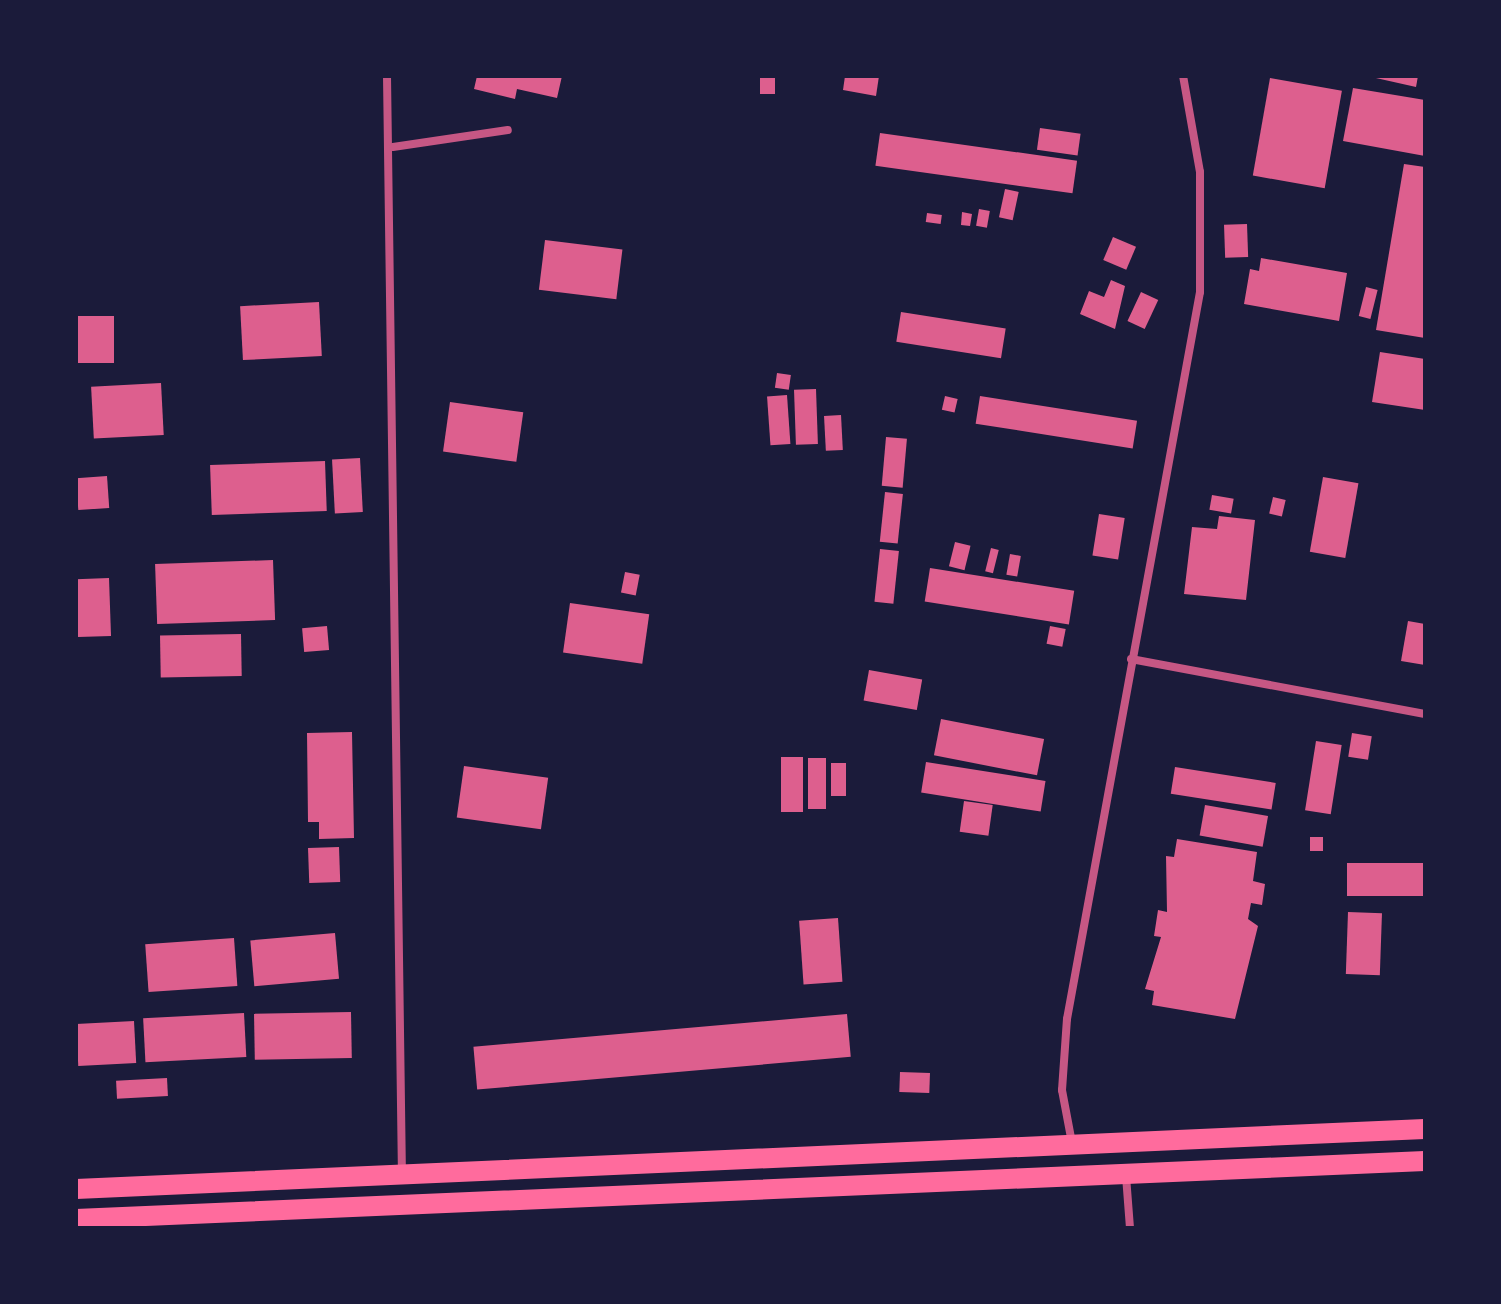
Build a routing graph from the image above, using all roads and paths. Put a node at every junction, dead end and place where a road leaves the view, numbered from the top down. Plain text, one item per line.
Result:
1 (387, 76) edge
2 (1183, 76) edge
3 (508, 130) dead end
4 (393, 147) junction
5 (1131, 659) junction
6 (1425, 714) edge
7 (1425, 1129) edge
8 (1073, 1147) junction
9 (1425, 1161) edge
10 (402, 1174) junction
11 (1126, 1175) junction
12 (76, 1189) edge
13 (76, 1219) edge
14 (1130, 1228) edge

1 - 4 street
2 - 5 street
3 - 4 street
4 - 10 street
5 - 6 street
5 - 8 street
7 - 8 highway
8 - 10 highway
9 - 11 highway
10 - 12 highway
11 - 13 highway
11 - 14 street

